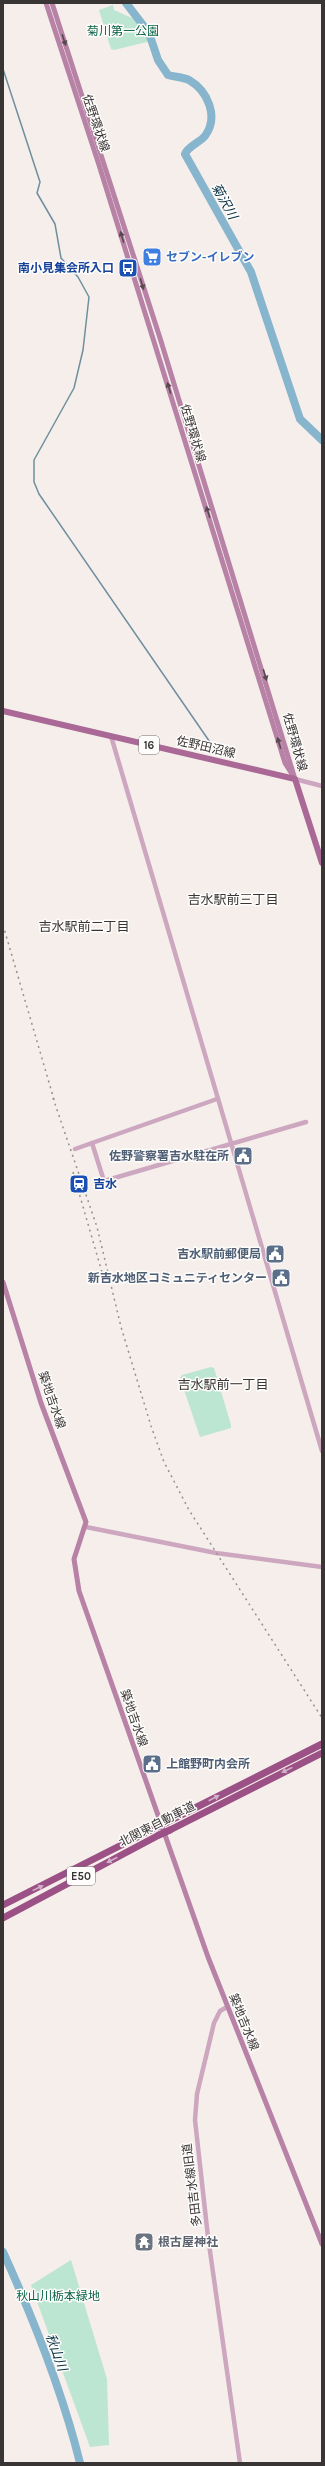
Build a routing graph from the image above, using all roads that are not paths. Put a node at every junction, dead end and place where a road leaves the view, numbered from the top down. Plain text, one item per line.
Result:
1 (46, 3) edge
2 (52, 3) edge
3 (3, 711) edge
4 (111, 736) junction
5 (295, 779) junction
6 (322, 786) edge
7 (322, 863) edge
8 (217, 1099) junction
9 (306, 1122) dead end
10 (92, 1143) junction
11 (231, 1144) junction
12 (75, 1148) dead end
13 (3, 1282) edge
14 (322, 1451) edge
15 (86, 1527) junction
16 (322, 1567) edge
17 (322, 1744) edge
18 (322, 1753) edge
19 (3, 1905) edge
20 (3, 1918) edge
21 (227, 2007) junction
22 (322, 2244) edge
23 (240, 2463) edge

5 -> 1 main road, 佐野環状線
2 -> 5 main road, 佐野環状線
3 - 4 main road, 佐野田沼線 / 16
4 - 5 main road, 佐野田沼線 / 16
4 - 8 street
5 - 6 street
5 - 7 main road
8 - 10 street
8 - 11 street
9 - 11 street
10 - 11 street
10 - 12 street
11 - 14 street
13 - 15 main road, 築地吉水線
15 - 16 street
15 - 21 main road, 築地吉水線
19 -> 17 highway, 北関東自動車道 / E50, bridge
18 -> 20 highway, 北関東自動車道 / E50, bridge
21 - 22 main road, 築地吉水線
21 - 23 street, 多田吉水線旧道

